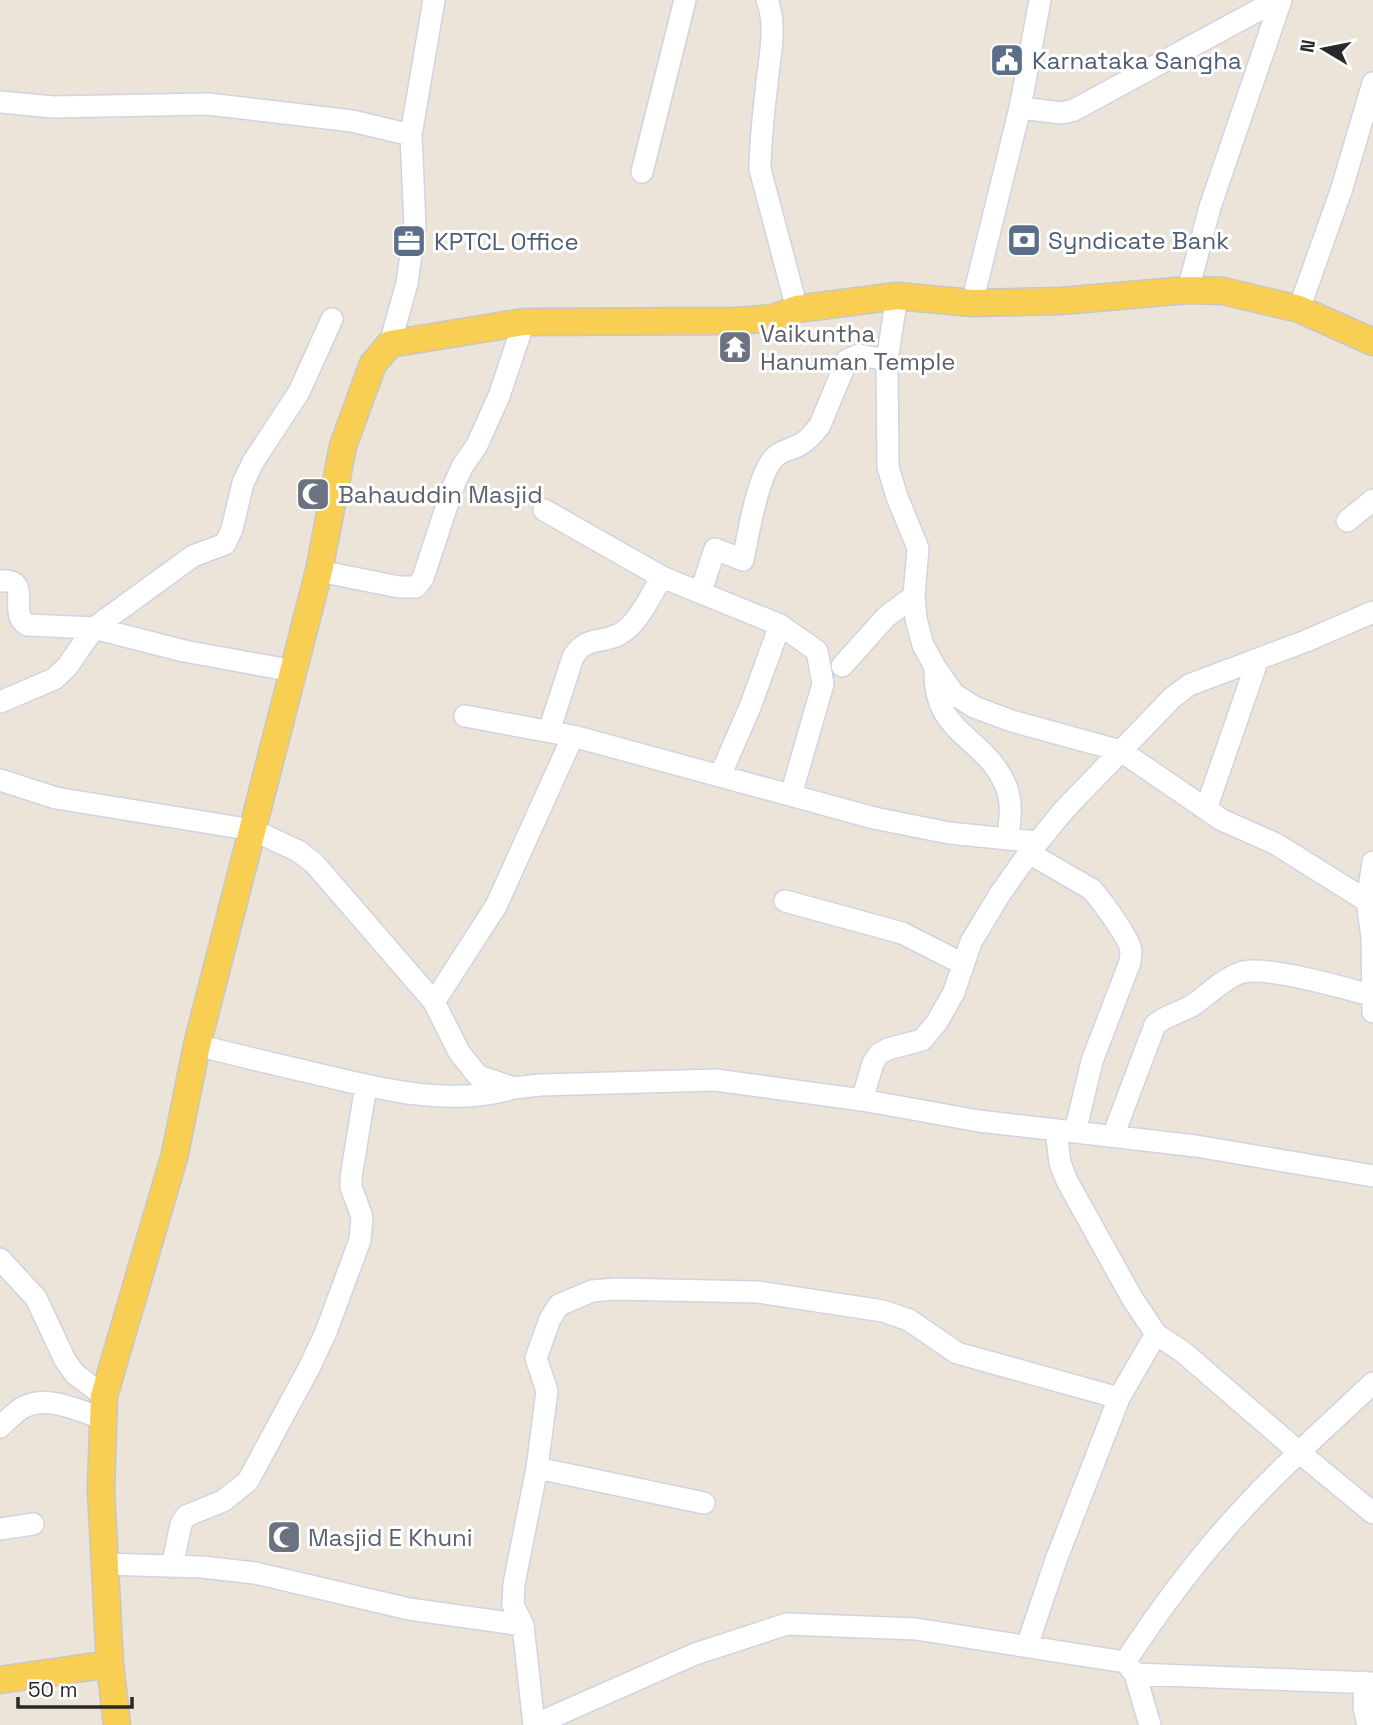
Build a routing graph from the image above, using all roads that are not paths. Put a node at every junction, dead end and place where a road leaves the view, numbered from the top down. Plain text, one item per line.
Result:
1 (434, 0) edge
2 (685, 0) edge
3 (766, 0) edge
4 (1040, 0) edge
5 (1279, 0) edge
6 (1373, 83) edge
7 (0, 102) edge
8 (1020, 108) junction
9 (411, 135) junction
10 (642, 172) dead end
11 (1188, 290) junction
12 (897, 296) junction
13 (972, 303) junction
14 (797, 309) junction
15 (1299, 309) junction
16 (332, 319) dead end
17 (524, 321) junction
18 (1373, 342) edge
19 (390, 344) junction
20 (887, 360) junction
21 (1373, 500) edge
22 (544, 510) dead end
23 (1346, 521) dead end
24 (320, 571) junction
25 (662, 577) junction
26 (0, 581) edge
27 (701, 591) junction
28 (915, 596) junction
29 (1373, 612) edge
30 (780, 625) junction
31 (94, 628) junction
32 (1258, 659) junction
33 (842, 666) dead end
34 (935, 667) junction
35 (294, 671) junction
36 (0, 702) edge
37 (465, 716) dead end
38 (549, 732) junction
39 (573, 736) junction
40 (1121, 751) junction
41 (720, 776) junction
42 (0, 780) edge
43 (791, 795) junction
44 (1206, 809) junction
45 (253, 830) junction
46 (1008, 838) junction
47 (1033, 848) junction
48 (1373, 862) edge
49 (785, 901) dead end
50 (1370, 913) edge
51 (963, 964) junction
52 (434, 1002) junction
53 (1372, 1003) edge
54 (197, 1045) junction
55 (366, 1086) junction
56 (514, 1088) junction
57 (862, 1100) junction
58 (1065, 1131) junction
59 (1112, 1136) junction
60 (1373, 1177) edge
61 (0, 1259) edge
62 (1156, 1334) junction
63 (1373, 1383) edge
64 (1119, 1398) junction
65 (104, 1407) junction
66 (0, 1427) edge
67 (1300, 1453) junction
68 (537, 1468) junction
69 (704, 1503) dead end
70 (1373, 1513) edge
71 (33, 1524) dead end
72 (0, 1529) edge
73 (104, 1564) junction
74 (172, 1566) junction
75 (523, 1625) junction
76 (1027, 1646) junction
77 (110, 1664) junction
78 (1130, 1668) junction
79 (0, 1680) edge
80 (1369, 1683) edge
81 (117, 1725) edge
82 (534, 1725) edge
83 (1150, 1725) edge
84 (1368, 1725) edge

1 - 9 street
2 - 10 street
3 - 14 street
4 - 8 street
5 - 8 street
5 - 11 street
6 - 15 street
7 - 9 street
8 - 13 street
9 - 19 street
11 - 13 main road
11 - 15 main road
12 - 13 main road
12 - 14 main road
12 - 20 street
14 - 17 main road
15 - 18 main road
16 - 31 street
17 - 19 main road
17 - 24 street
19 - 24 main road
20 - 27 street
20 - 28 street
21 - 23 street
22 - 25 street
24 - 35 main road
25 - 27 street
25 - 38 street
26 - 31 street
27 - 30 street
28 - 33 street
28 - 34 street
29 - 32 street
30 - 41 street
30 - 43 street
31 - 35 street
31 - 36 street
32 - 40 street
32 - 44 street
34 - 40 street
34 - 46 street
35 - 45 main road
37 - 38 street
38 - 39 street
39 - 41 street
39 - 52 street
40 - 44 street
40 - 47 street
41 - 43 street
42 - 45 street
43 - 46 street
44 - 50 street
45 - 52 street
45 - 54 main road
46 - 47 street
47 - 51 street
47 - 58 street
48 - 50 street
49 - 51 street
50 - 53 street
51 - 57 street
52 - 56 street
53 - 59 street
54 - 55 street
54 - 65 main road
55 - 56 street
55 - 74 street
56 - 57 street
57 - 58 street
58 - 59 street
58 - 62 street
59 - 60 street
61 - 65 street
62 - 64 street
62 - 67 street
63 - 67 street
64 - 68 street
64 - 76 street
65 - 66 street
65 - 73 main road
67 - 70 street
67 - 78 street
68 - 69 street
68 - 75 street
71 - 72 street
73 - 74 street
73 - 77 main road
74 - 75 street
75 - 82 street
76 - 78 street
76 - 82 street
77 - 79 main road
77 - 81 main road
78 - 80 street
78 - 83 street
80 - 84 street

